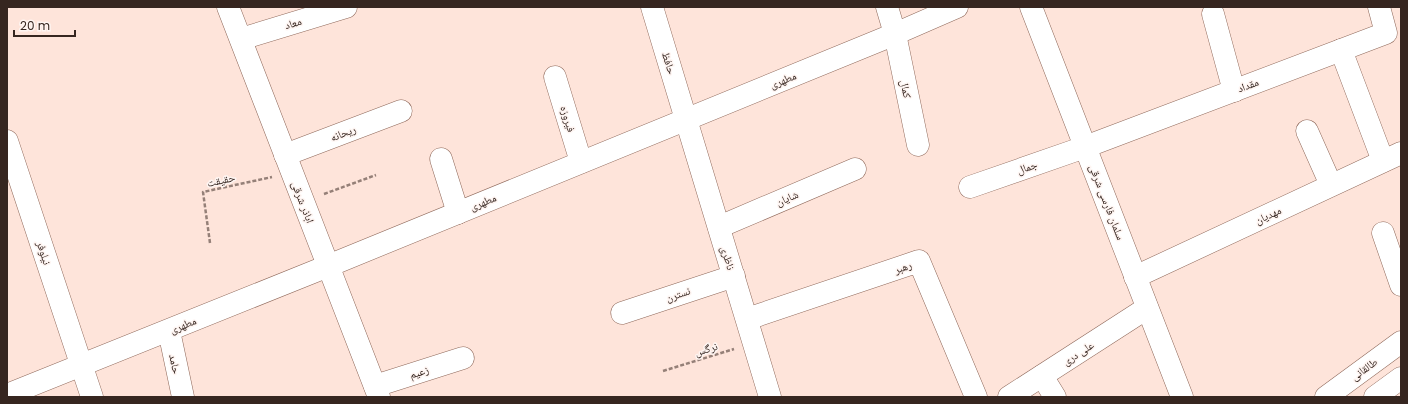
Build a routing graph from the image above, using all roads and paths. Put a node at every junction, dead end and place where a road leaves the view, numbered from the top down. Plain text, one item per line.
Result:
1 (228, 7) edge
2 (346, 7) edge
3 (652, 7) edge
4 (888, 7) edge
5 (957, 7) edge
6 (1032, 7) edge
7 (1379, 7) edge
8 (1213, 14) dead end
9 (895, 34) junction
10 (241, 39) junction
11 (1341, 50) junction
12 (555, 77) dead end
13 (1234, 91) junction
14 (401, 111) dead end
15 (686, 119) junction
16 (1307, 131) dead end
17 (7, 141) edge
18 (918, 145) dead end
19 (1085, 146) junction
20 (1392, 157) edge
21 (441, 160) dead end
22 (581, 162) junction
23 (288, 164) junction
24 (855, 169) dead end
25 (376, 175) dead end
26 (1331, 185) junction
27 (970, 187) dead end
28 (303, 202) junction
29 (458, 213) junction
30 (719, 227) junction
31 (1383, 233) dead end
32 (210, 243) dead end
33 (328, 266) junction
34 (734, 276) junction
35 (1135, 277) junction
36 (1401, 285) edge
37 (1147, 308) junction
38 (622, 313) dead end
39 (747, 320) junction
40 (168, 331) junction
41 (1401, 342) edge
42 (754, 343) junction
43 (463, 358) dead end
44 (82, 365) junction
45 (663, 371) dead end
46 (1042, 376) junction
47 (1401, 378) edge
48 (377, 391) edge
49 (7, 395) edge
50 (92, 397) edge
51 (183, 397) edge
52 (770, 397) edge
53 (976, 397) edge
54 (1009, 397) edge
55 (1055, 397) edge
56 (1182, 397) edge
57 (1326, 397) edge
58 (1375, 397) edge

1 - 10 street, اباذر شرقی
2 - 10 street, معاد
3 - 15 street, حافظ
4 - 9 street, کمال
5 - 9 street, مطهری
6 - 19 street, سلمان فارسی شرقی
7 - 11 street, مقداد
8 - 13 street
9 - 15 street, مطهری
9 - 18 street, کمال
10 - 23 street, اباذر شرقی
11 - 13 street, مقداد
11 - 20 street
12 - 22 street, فیروزه
13 - 19 street, مقداد
14 - 23 street, ریحانه
15 - 22 street, مطهری
15 - 30 street, ناظری
16 - 26 street
17 - 44 street, نیلوفر
19 - 27 street, جمال
19 - 35 street, سلمان فارسی شرقی
20 - 26 street, مهدیان
21 - 29 street
22 - 29 street, مطهری
23 - 28 street, اباذر شرقی
23 - 32 path, حقیقت
24 - 30 street, شایان
25 - 28 path
26 - 35 street, مهدیان
28 - 33 street, اباذر شرقی
29 - 33 street, مطهری
30 - 34 street, ناظری
31 - 36 street
33 - 40 street, مطهری
33 - 48 street, اباذر شرقی
34 - 38 street, نسترن
34 - 39 street, ناظری
35 - 37 street, سلمان فارسی شرقی
37 - 46 street, علی دری
37 - 56 street, سلمان فارسی شرقی
39 - 42 street, ناظری
39 - 53 street, رهبر
40 - 44 street, مطهری
40 - 51 street, حامد
41 - 57 street, طالقانی
42 - 45 path, نرگس
42 - 52 street, ناظری
43 - 48 street, زعیم
44 - 49 street, مطهری
44 - 50 street, نیلوفر
46 - 54 street, علی دری
46 - 55 street
47 - 58 street

